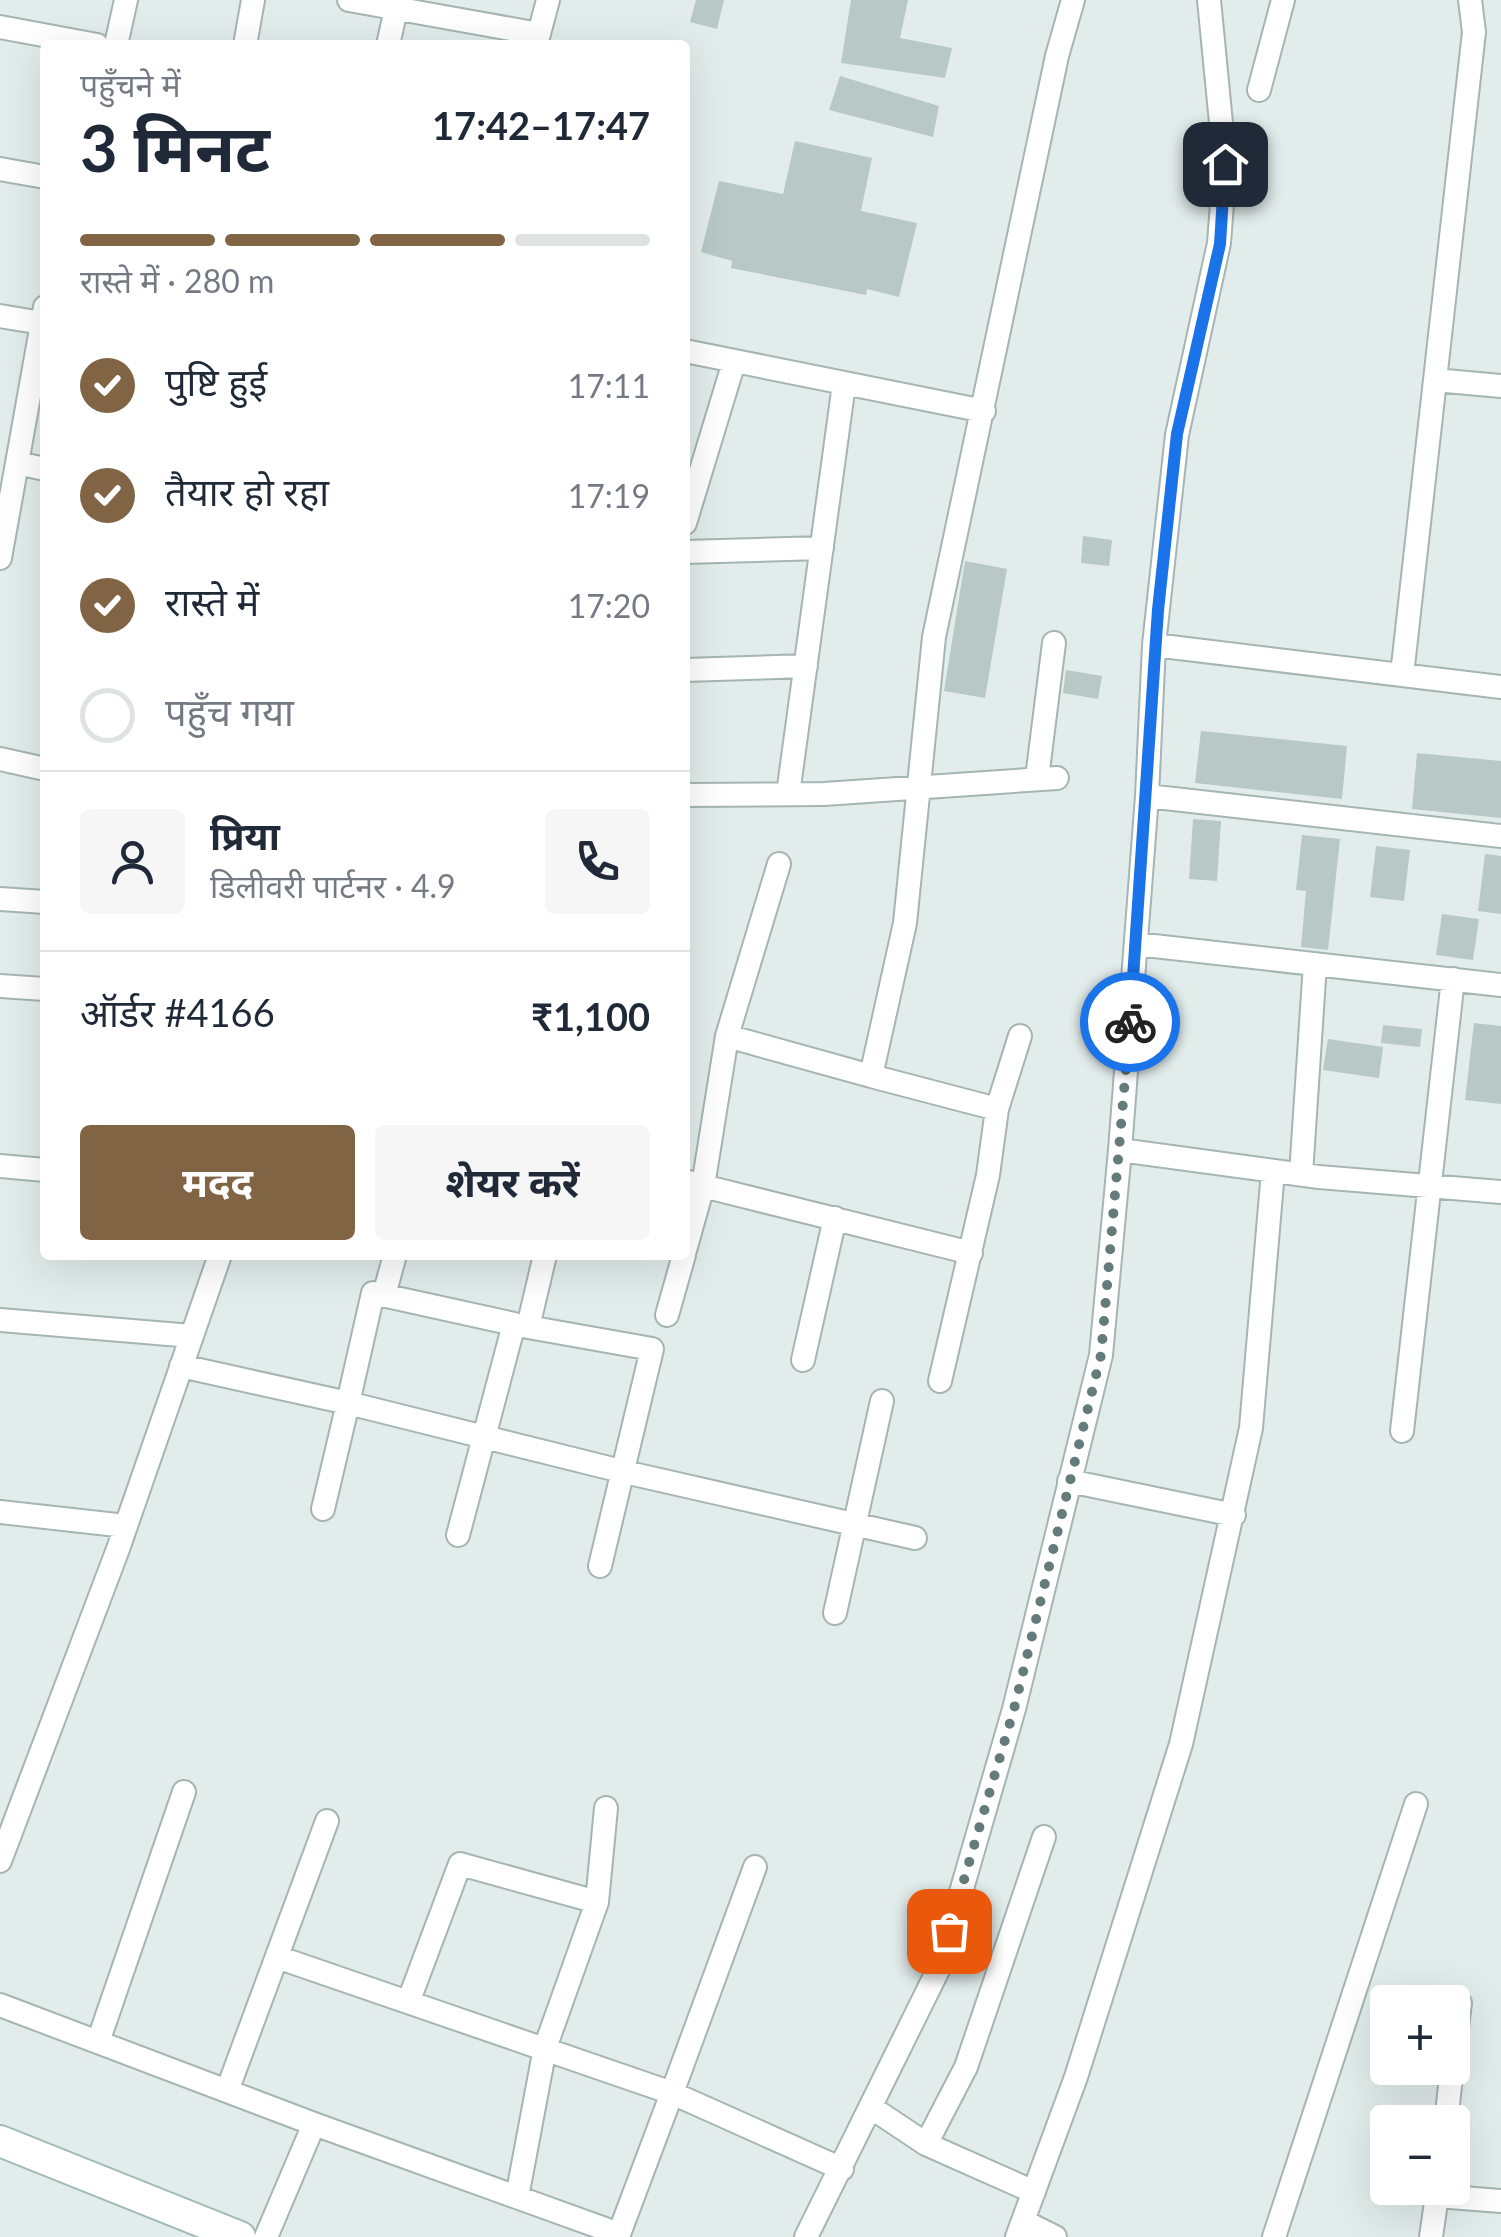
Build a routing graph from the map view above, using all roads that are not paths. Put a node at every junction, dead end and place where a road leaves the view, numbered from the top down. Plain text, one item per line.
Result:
1 (126, 0) edge
2 (253, 0) edge
3 (349, 0) edge
4 (548, 0) edge
5 (1074, 0) edge
6 (1209, 0) edge
7 (1283, 0) edge
8 (1470, 0) edge
9 (397, 5) edge
10 (0, 27) edge
11 (69, 40) edge
12 (117, 40) edge
13 (246, 40) edge
14 (389, 40) edge
15 (537, 40) edge
16 (1259, 90) dead end
17 (0, 169) edge
18 (40, 176) edge
19 (40, 315) edge
20 (0, 316) edge
21 (40, 337) edge
22 (690, 352) edge
23 (734, 362) junction
24 (1435, 380) junction
25 (844, 384) junction
26 (1501, 386) edge
27 (984, 412) junction
28 (17, 463) junction
29 (40, 468) edge
30 (690, 507) edge
31 (822, 548) junction
32 (690, 552) edge
33 (0, 558) edge
34 (1054, 643) dead end
35 (1154, 644) junction
36 (806, 666) junction
37 (690, 670) edge
38 (1402, 675) junction
39 (1501, 686) edge
40 (0, 759) edge
41 (40, 767) edge
42 (920, 786) junction
43 (788, 794) junction
44 (690, 795) edge
45 (1148, 796) junction
46 (1501, 836) edge
47 (780, 864) dead end
48 (0, 900) edge
49 (40, 902) edge
50 (1136, 944) junction
51 (1315, 964) junction
52 (1453, 980) junction
53 (1501, 985) edge
54 (0, 986) edge
55 (40, 988) edge
56 (727, 1036) junction
57 (1020, 1036) dead end
58 (871, 1076) junction
59 (997, 1109) junction
60 (1120, 1150) junction
61 (0, 1166) edge
62 (40, 1170) edge
63 (1273, 1171) junction
64 (1301, 1174) junction
65 (694, 1184) edge
66 (1429, 1184) junction
67 (1501, 1192) edge
68 (690, 1212) edge
69 (835, 1218) junction
70 (971, 1253) junction
71 (218, 1260) edge
72 (394, 1260) edge
73 (543, 1260) edge
74 (682, 1260) edge
75 (384, 1296) junction
76 (667, 1314) dead end
77 (0, 1320) edge
78 (521, 1325) junction
79 (192, 1336) junction
80 (803, 1360) dead end
81 (182, 1366) junction
82 (940, 1381) dead end
83 (882, 1401) dead end
84 (348, 1402) junction
85 (1402, 1431) dead end
86 (486, 1437) junction
87 (621, 1471) junction
88 (1069, 1481) junction
89 (323, 1509) dead end
90 (0, 1512) edge
91 (1234, 1516) junction
92 (856, 1524) junction
93 (126, 1526) junction
94 (458, 1535) dead end
95 (915, 1538) dead end
96 (600, 1566) dead end
97 (834, 1613) dead end
98 (184, 1792) dead end
99 (1416, 1804) dead end
100 (606, 1808) dead end
101 (8, 1814) edge
102 (327, 1821) dead end
103 (1044, 1836) dead end
104 (0, 1862) edge
105 (755, 1866) dead end
106 (597, 1902) junction
107 (277, 1956) junction
108 (409, 2000) junction
109 (0, 2005) edge
110 (98, 2042) junction
111 (546, 2048) junction
112 (227, 2091) junction
113 (672, 2093) junction
114 (872, 2108) junction
115 (314, 2124) junction
116 (0, 2140) edge
117 (926, 2144) junction
118 (0, 2162) edge
119 (842, 2168) junction
120 (1034, 2192) junction
121 (517, 2197) junction
122 (1470, 2197) edge
123 (1501, 2201) edge
124 (1435, 2205) edge
125 (1020, 2229) edge
126 (618, 2235) edge
127 (184, 2237) edge
128 (240, 2237) edge
129 (266, 2237) edge
130 (806, 2237) edge
131 (1055, 2237) edge
132 (1274, 2237) edge
133 (1431, 2237) edge

1 - 12 street
2 - 13 street
3 - 9 street
4 - 15 street
5 - 27 street
6 - 35 street
7 - 16 street
8 - 24 street
9 - 14 street
9 - 15 street
10 - 11 street
17 - 18 street
19 - 20 street
21 - 28 street
22 - 23 street
23 - 25 street
23 - 30 street
24 - 26 street
24 - 38 street
25 - 27 street
25 - 31 street
27 - 42 street
28 - 29 street
28 - 33 street
31 - 32 street
31 - 36 street
34 - 42 street
35 - 38 street
35 - 45 street
36 - 37 street
36 - 43 street
38 - 39 street
40 - 41 street
42 - 43 street
42 - 58 street
43 - 44 street
45 - 46 street
45 - 50 street
47 - 56 street
48 - 49 street
50 - 51 street
50 - 60 street
51 - 52 street
51 - 64 street
52 - 53 street
52 - 66 street
54 - 55 street
56 - 58 street
56 - 65 street
57 - 59 street
58 - 59 street
59 - 70 street
60 - 63 street
60 - 88 street
61 - 62 street
63 - 64 street
63 - 91 street
64 - 66 street
65 - 68 street
65 - 69 street
66 - 67 street
66 - 85 street
69 - 70 street
69 - 80 street
70 - 82 street
71 - 79 street
72 - 75 street
73 - 78 street
74 - 76 street
75 - 78 street
75 - 84 street
77 - 79 street
78 - 86 street
78 - 87 street
79 - 81 street
81 - 84 street
81 - 93 street
83 - 92 street
84 - 86 street
84 - 89 street
86 - 87 street
86 - 94 street
87 - 92 street
87 - 96 street
88 - 91 street
88 - 114 street
90 - 93 street
91 - 120 street
92 - 95 street
92 - 97 street
93 - 101 street
98 - 110 street
99 - 132 street
100 - 106 street
101 - 104 street
102 - 107 street
103 - 117 street
105 - 113 street
106 - 108 street
106 - 111 street
107 - 108 street
107 - 112 street
108 - 111 street
109 - 110 street
110 - 112 street
111 - 113 street
111 - 121 street
112 - 115 street
113 - 119 street
113 - 126 street
114 - 117 street
114 - 119 street
115 - 121 street
115 - 129 street
116 - 128 main road
117 - 120 street
118 - 127 main road
119 - 130 street
120 - 125 street
121 - 126 street
122 - 123 street
124 - 133 street
125 - 131 street

